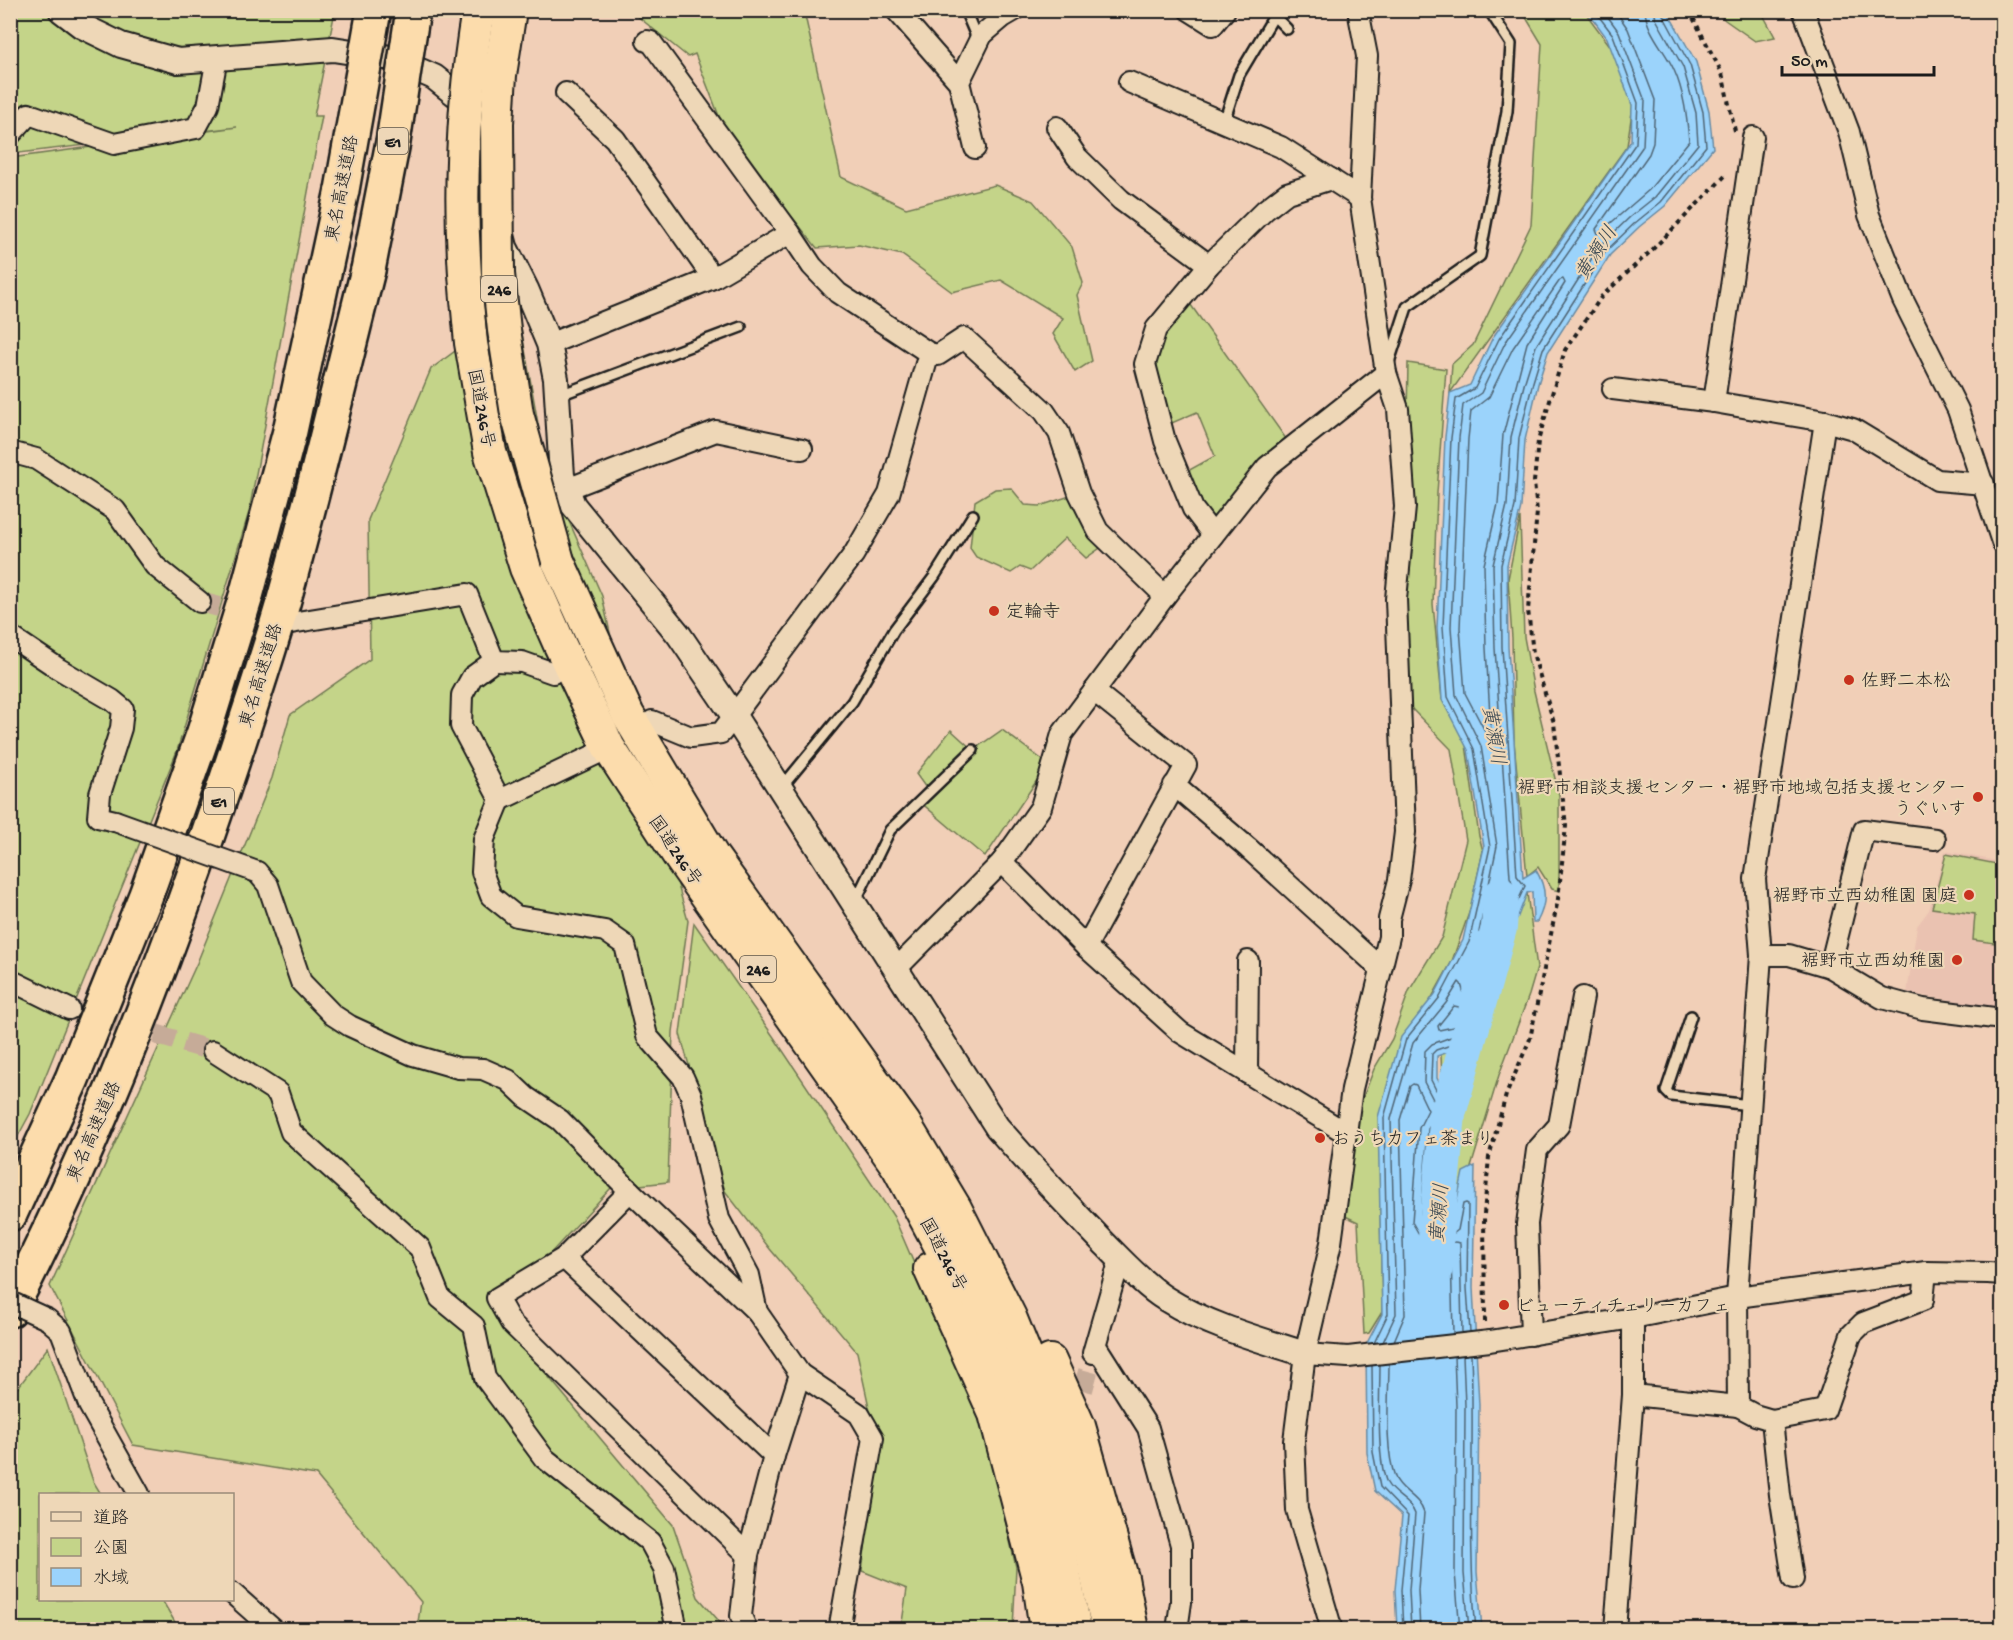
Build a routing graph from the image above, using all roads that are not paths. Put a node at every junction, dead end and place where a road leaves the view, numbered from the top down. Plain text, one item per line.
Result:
1 (61, 10) edge
2 (374, 10) edge
3 (413, 10) edge
4 (478, 10) edge
5 (510, 10) edge
6 (896, 10) edge
7 (965, 10) edge
8 (1015, 10) edge
9 (1189, 10) edge
10 (1225, 10) edge
11 (1358, 10) edge
12 (1488, 10) edge
13 (1803, 10) edge
14 (1272, 13) edge
15 (1287, 29) dead end
16 (647, 41) dead end
17 (979, 42) junction
18 (217, 58) junction
19 (959, 82) junction
20 (1129, 82) dead end
21 (566, 93) dead end
22 (1224, 122) junction
23 (1058, 127) dead end
24 (10, 135) edge
25 (1745, 138) road end
26 (975, 148) dead end
27 (1331, 179) junction
28 (1360, 198) junction
29 (790, 233) junction
30 (1209, 265) junction
31 (714, 278) junction
32 (741, 327) dead end
33 (549, 344) junction
34 (928, 353) junction
35 (1386, 373) junction
36 (1613, 389) dead end
37 (557, 396) junction
38 (1714, 402) junction
39 (1825, 421) junction
40 (802, 449) dead end
41 (10, 452) edge
42 (1984, 484) junction
43 (567, 489) junction
44 (973, 515) dead end
45 (1213, 535) junction
46 (2002, 542) edge
47 (1165, 596) junction
48 (200, 602) tunnel mouth
49 (285, 624) tunnel mouth
50 (10, 636) edge
51 (494, 661) junction
52 (553, 673) dead end
53 (1094, 692) junction
54 (734, 716) junction
55 (652, 722) dead end
56 (609, 748) junction
57 (973, 750) dead end
58 (1174, 786) junction
59 (780, 789) junction
60 (500, 800) junction
61 (1935, 839) dead end
62 (1002, 862) junction
63 (854, 904) junction
64 (1086, 947) junction
65 (1761, 955) junction
66 (1248, 961) dead end
67 (1830, 968) junction
68 (896, 969) junction
69 (1380, 969) junction
70 (10, 980) edge
71 (1583, 997) dead end
72 (69, 1009) tunnel mouth
73 (1691, 1016) dead end
74 (2002, 1019) edge
75 (213, 1051) tunnel mouth
76 (1247, 1073) junction
77 (1750, 1105) junction
78 (1346, 1133) junction
79 (898, 1170) junction
80 (630, 1191) junction
81 (955, 1208) junction
82 (10, 1214) edge
83 (564, 1258) junction
84 (1120, 1259) junction
85 (1926, 1272) junction
86 (2002, 1274) edge
87 (1737, 1297) junction
88 (10, 1302) edge
89 (10, 1310) edge
90 (757, 1312) junction
91 (1633, 1318) junction
92 (1531, 1335) junction
93 (1305, 1354) junction
94 (800, 1374) junction
95 (1633, 1395) junction
96 (1738, 1406) junction
97 (1772, 1420) junction
98 (774, 1456) junction
99 (138, 1493) edge
100 (747, 1555) junction
101 (1793, 1579) dead end
102 (234, 1595) edge
103 (274, 1629) edge
104 (677, 1629) edge
105 (747, 1629) edge
106 (839, 1629) edge
107 (1046, 1629) edge
108 (1075, 1629) edge
109 (1108, 1629) edge
110 (1132, 1629) edge
111 (1177, 1629) edge
112 (1332, 1629) edge
113 (1615, 1629) edge

1 - 18 street
2 - 82 highway, 東名高速道路 / E1, bridge
3 - 89 highway, 東名高速道路 / E1, bridge
4 - 56 highway, 国道246号 / 246, bridge
5 - 81 highway, 国道246号 / 246, bridge
6 - 19 street
7 - 17 lane
8 - 17 street
9 - 10 street
11 - 28 street
12 - 35 lane
13 - 42 street
14 - 15 lane
14 - 22 lane
16 - 29 street
17 - 19 street
18 - 24 street
18 - 33 street
19 - 26 street
20 - 22 street
21 - 31 street
22 - 27 street
23 - 30 street
25 - 38 street
27 - 28 street
27 - 30 street
28 - 35 street
29 - 31 street
29 - 34 street
30 - 45 street
31 - 33 street
32 - 37 lane
33 - 37 street
34 - 47 street
34 - 54 street
35 - 45 street
35 - 69 street
36 - 38 street
37 - 43 street
38 - 39 street
39 - 42 street
39 - 65 street
40 - 43 street
41 - 48 street
42 - 46 street
43 - 54 street
44 - 59 lane
45 - 47 street
47 - 53 street
49 - 51 street
50 - 80 street, bridge
51 - 52 street
51 - 60 street
53 - 58 street
53 - 62 street
54 - 55 street
54 - 59 street
56 - 60 street
56 - 79 highway, 国道246号 / 246
57 - 63 lane
58 - 64 street
58 - 69 street
59 - 63 street
60 - 90 street
61 - 67 street
62 - 64 street
62 - 68 street
63 - 68 street
64 - 76 street
65 - 67 street
65 - 77 street
66 - 76 street
67 - 74 street
68 - 84 street
69 - 78 street
70 - 72 street
71 - 92 street
73 - 77 lane
75 - 104 street
76 - 78 street
77 - 87 street
78 - 93 street
79 - 107 highway
79 - 108 highway, 国道246号 / 246
80 - 83 street
80 - 90 street
81 - 109 highway, 国道246号 / 246
81 - 110 highway
83 - 98 street
83 - 100 street
84 - 93 street
84 - 111 street
85 - 86 street
85 - 87 street
85 - 97 street
87 - 91 street
87 - 96 street
88 - 99 street, bridge
90 - 94 street
91 - 92 street
91 - 95 street
92 - 93 street
93 - 112 street
94 - 98 street
94 - 106 street
95 - 96 street
95 - 113 street
96 - 97 street
97 - 101 street
98 - 100 street
100 - 105 street
102 - 103 street

